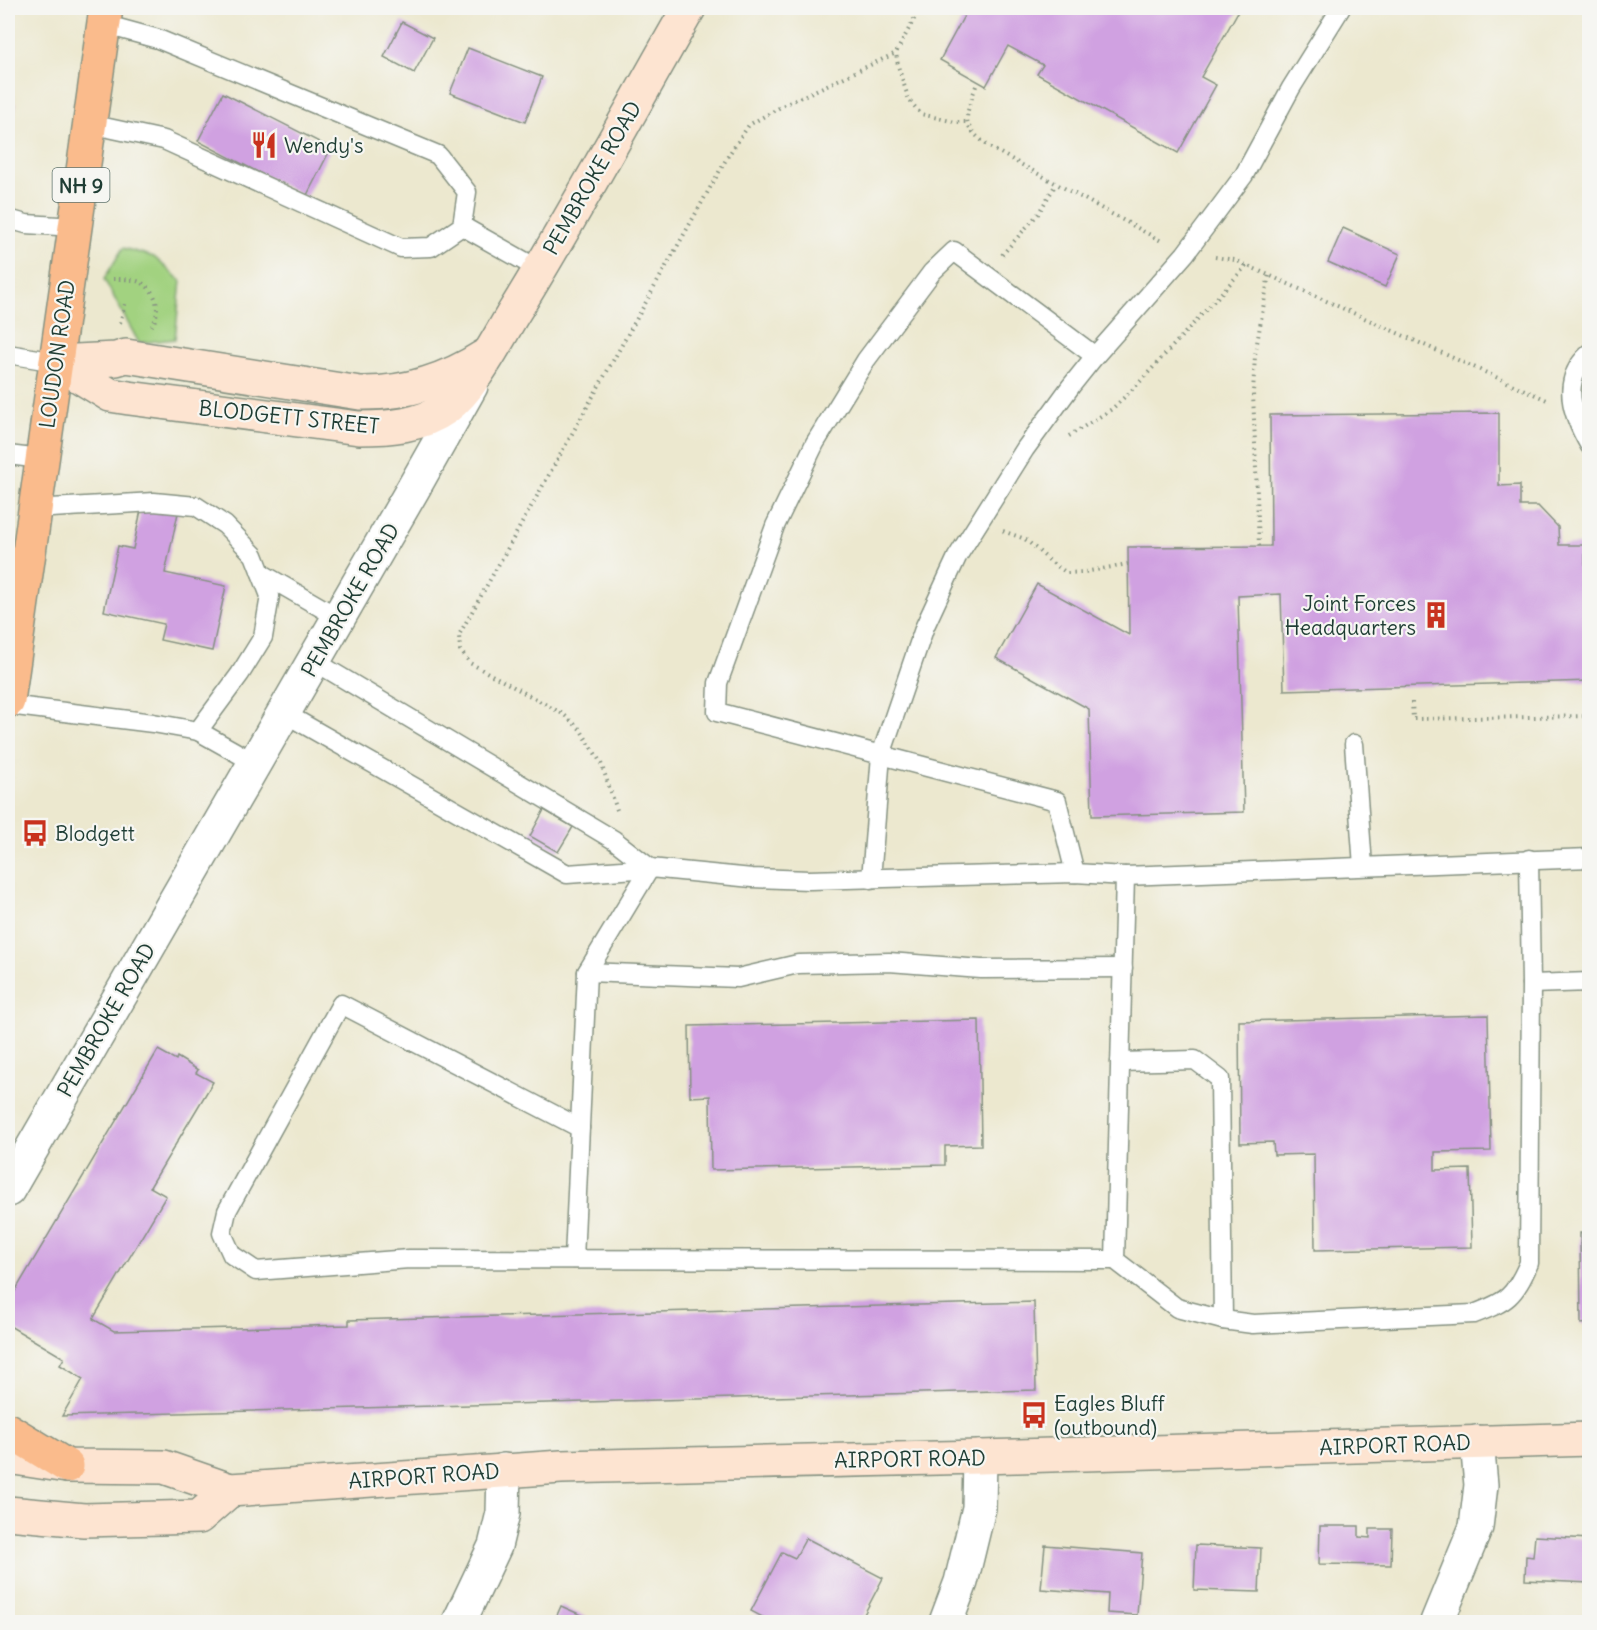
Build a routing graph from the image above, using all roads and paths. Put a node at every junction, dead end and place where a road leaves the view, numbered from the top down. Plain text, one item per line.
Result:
1 (689, 8) edge
2 (920, 8) edge
3 (1341, 8) edge
4 (105, 16) edge
5 (896, 53) junction
6 (976, 86) dead end
7 (967, 122) junction
8 (90, 124) junction
9 (1056, 184) junction
10 (8, 219) edge
11 (462, 226) junction
12 (75, 227) junction
13 (1021, 233) dead end
14 (1185, 254) junction
15 (1247, 265) junction
16 (540, 270) junction
17 (1269, 274) junction
18 (113, 279) dead end
19 (124, 304) dead end
20 (118, 329) dead end
21 (149, 329) dead end
22 (1590, 353) edge
23 (8, 354) edge
24 (489, 354) junction
25 (1095, 356) junction
26 (56, 362) junction
27 (345, 391) junction
28 (1550, 401) dead end
29 (342, 427) junction
30 (1062, 440) dead end
31 (1590, 446) edge
32 (8, 455) edge
33 (41, 459) junction
34 (34, 509) junction
35 (997, 529) dead end
36 (1259, 546) dead end
37 (1128, 564) dead end
38 (261, 573) junction
39 (339, 618) junction
40 (314, 661) junction
41 (1412, 702) dead end
42 (8, 703) edge
43 (284, 713) junction
44 (1590, 716) edge
45 (198, 731) junction
46 (1354, 744) dead end
47 (881, 755) junction
48 (255, 763) junction
49 (614, 840) junction
50 (1590, 858) edge
51 (1529, 859) junction
52 (1363, 866) junction
53 (650, 868) junction
54 (1075, 873) junction
55 (1125, 876) junction
56 (871, 879) junction
57 (1123, 968) junction
58 (587, 972) junction
59 (1590, 982) edge
60 (1531, 984) junction
61 (1120, 1062) junction
62 (580, 1128) junction
63 (8, 1190) edge
64 (574, 1259) junction
65 (1115, 1260) junction
66 (1223, 1320) junction
67 (8, 1430) edge
68 (1590, 1439) edge
69 (1477, 1442) junction
70 (8, 1457) edge
71 (980, 1457) junction
72 (67, 1466) junction
73 (504, 1470) junction
74 (230, 1490) junction
75 (8, 1512) edge
76 (459, 1623) edge
77 (946, 1623) edge
78 (1437, 1623) edge

1 - 16 street, PEMBROKE ROAD
2 - 5 path
3 - 14 lane
4 - 8 main road, LOUDON ROAD / NH 9
4 - 11 lane
5 - 7 path
5 - 49 path
6 - 7 path
7 - 9 path
8 - 11 lane
8 - 12 main road, LOUDON ROAD / NH 9
9 - 13 path
9 - 14 path
10 - 12 lane
11 - 16 lane
12 - 26 main road, LOUDON ROAD / NH 9
14 - 15 path
14 - 25 lane
15 - 17 path
15 - 30 path
16 - 24 street, PEMBROKE ROAD
17 - 28 path
17 - 36 path
18 - 21 path
19 - 20 path
22 - 31 lane
23 - 26 lane
24 - 27 street, BLODGETT STREET
24 - 29 street, BLODGETT STREET
24 - 39 street, PEMBROKE ROAD
25 - 47 lane
25 - 47 lane
26 - 27 street, BLODGETT STREET
26 - 29 street, BLODGETT STREET
26 - 33 main road, LOUDON ROAD / NH 9
27 - 29 lane
32 - 33 lane
33 - 34 main road, LOUDON ROAD / NH 9
34 - 38 lane
34 - 42 main road, LOUDON ROAD / NH 9
35 - 37 path
38 - 39 lane
38 - 45 lane
39 - 40 street, PEMBROKE ROAD
40 - 43 street, PEMBROKE ROAD
40 - 49 lane
41 - 44 path
42 - 45 lane
43 - 48 street, PEMBROKE ROAD
43 - 53 lane
45 - 48 lane
46 - 52 lane
47 - 54 lane
47 - 56 lane
48 - 63 street, PEMBROKE ROAD
49 - 53 lane
50 - 51 lane
51 - 52 lane
51 - 60 lane
52 - 55 lane
53 - 56 lane
53 - 58 lane
54 - 55 lane
54 - 56 lane
55 - 57 lane
57 - 58 lane
57 - 61 lane
58 - 62 lane
59 - 60 lane
60 - 66 lane
61 - 65 lane
61 - 66 lane
62 - 64 lane
62 - 64 lane
64 - 65 lane
65 - 66 lane
67 - 72 main road
68 - 69 street, AIRPORT ROAD
69 - 71 street, AIRPORT ROAD
69 - 78 street
70 - 72 street, AIRPORT ROAD
71 - 73 street, AIRPORT ROAD
71 - 77 street
72 - 74 street, AIRPORT ROAD
73 - 74 street, AIRPORT ROAD
73 - 76 street
74 - 75 street

